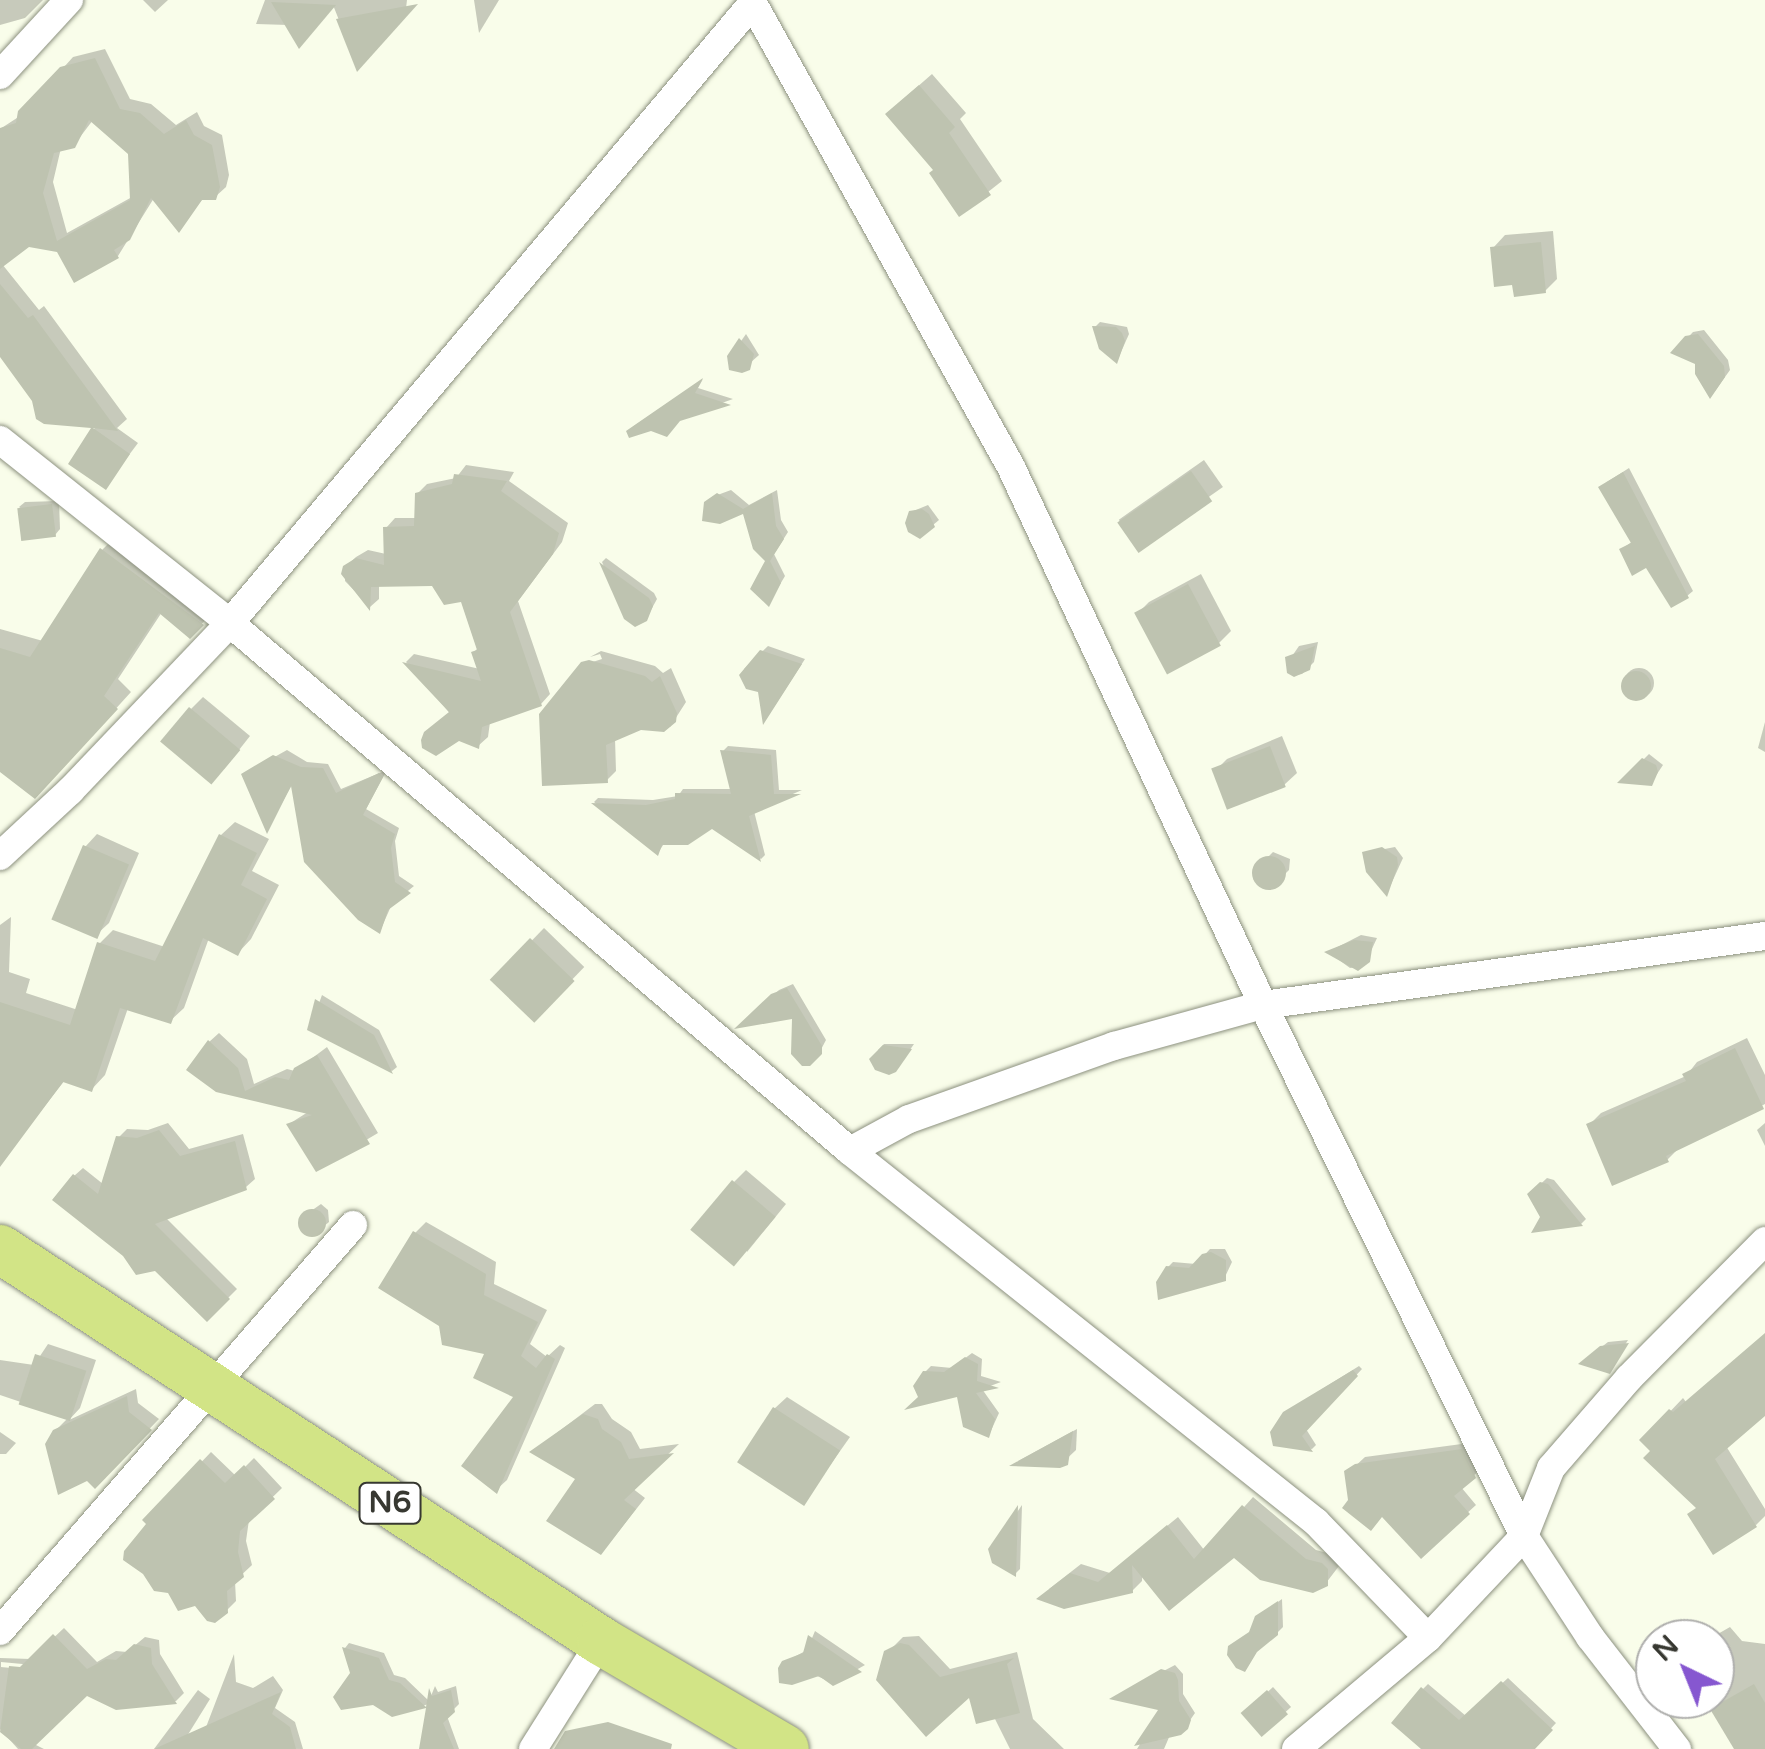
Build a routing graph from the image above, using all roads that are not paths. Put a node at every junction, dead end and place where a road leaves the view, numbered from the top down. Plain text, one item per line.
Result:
1 (69, 0) edge
2 (752, 2) edge
3 (0, 75) edge
4 (0, 440) edge
5 (230, 623) junction
6 (0, 856) edge
7 (1765, 936) edge
8 (1263, 1005) junction
9 (850, 1151) junction
10 (353, 1225) dead end
11 (1765, 1240) edge
12 (0, 1249) edge
13 (214, 1389) junction
14 (1524, 1536) junction
15 (0, 1631) edge
16 (1428, 1638) junction
17 (601, 1641) junction
18 (533, 1749) edge
19 (785, 1749) edge
20 (1296, 1749) edge
21 (1677, 1749) edge

1 - 3 street
2 - 5 street
2 - 8 street
4 - 5 street
5 - 6 street
5 - 9 street
7 - 8 street
8 - 9 street
8 - 14 street
9 - 16 street
10 - 13 street
11 - 14 street
12 - 13 highway, N6
13 - 15 street
13 - 17 highway, N6
14 - 16 street
14 - 21 street
16 - 20 street
17 - 18 street
17 - 19 highway, N6

